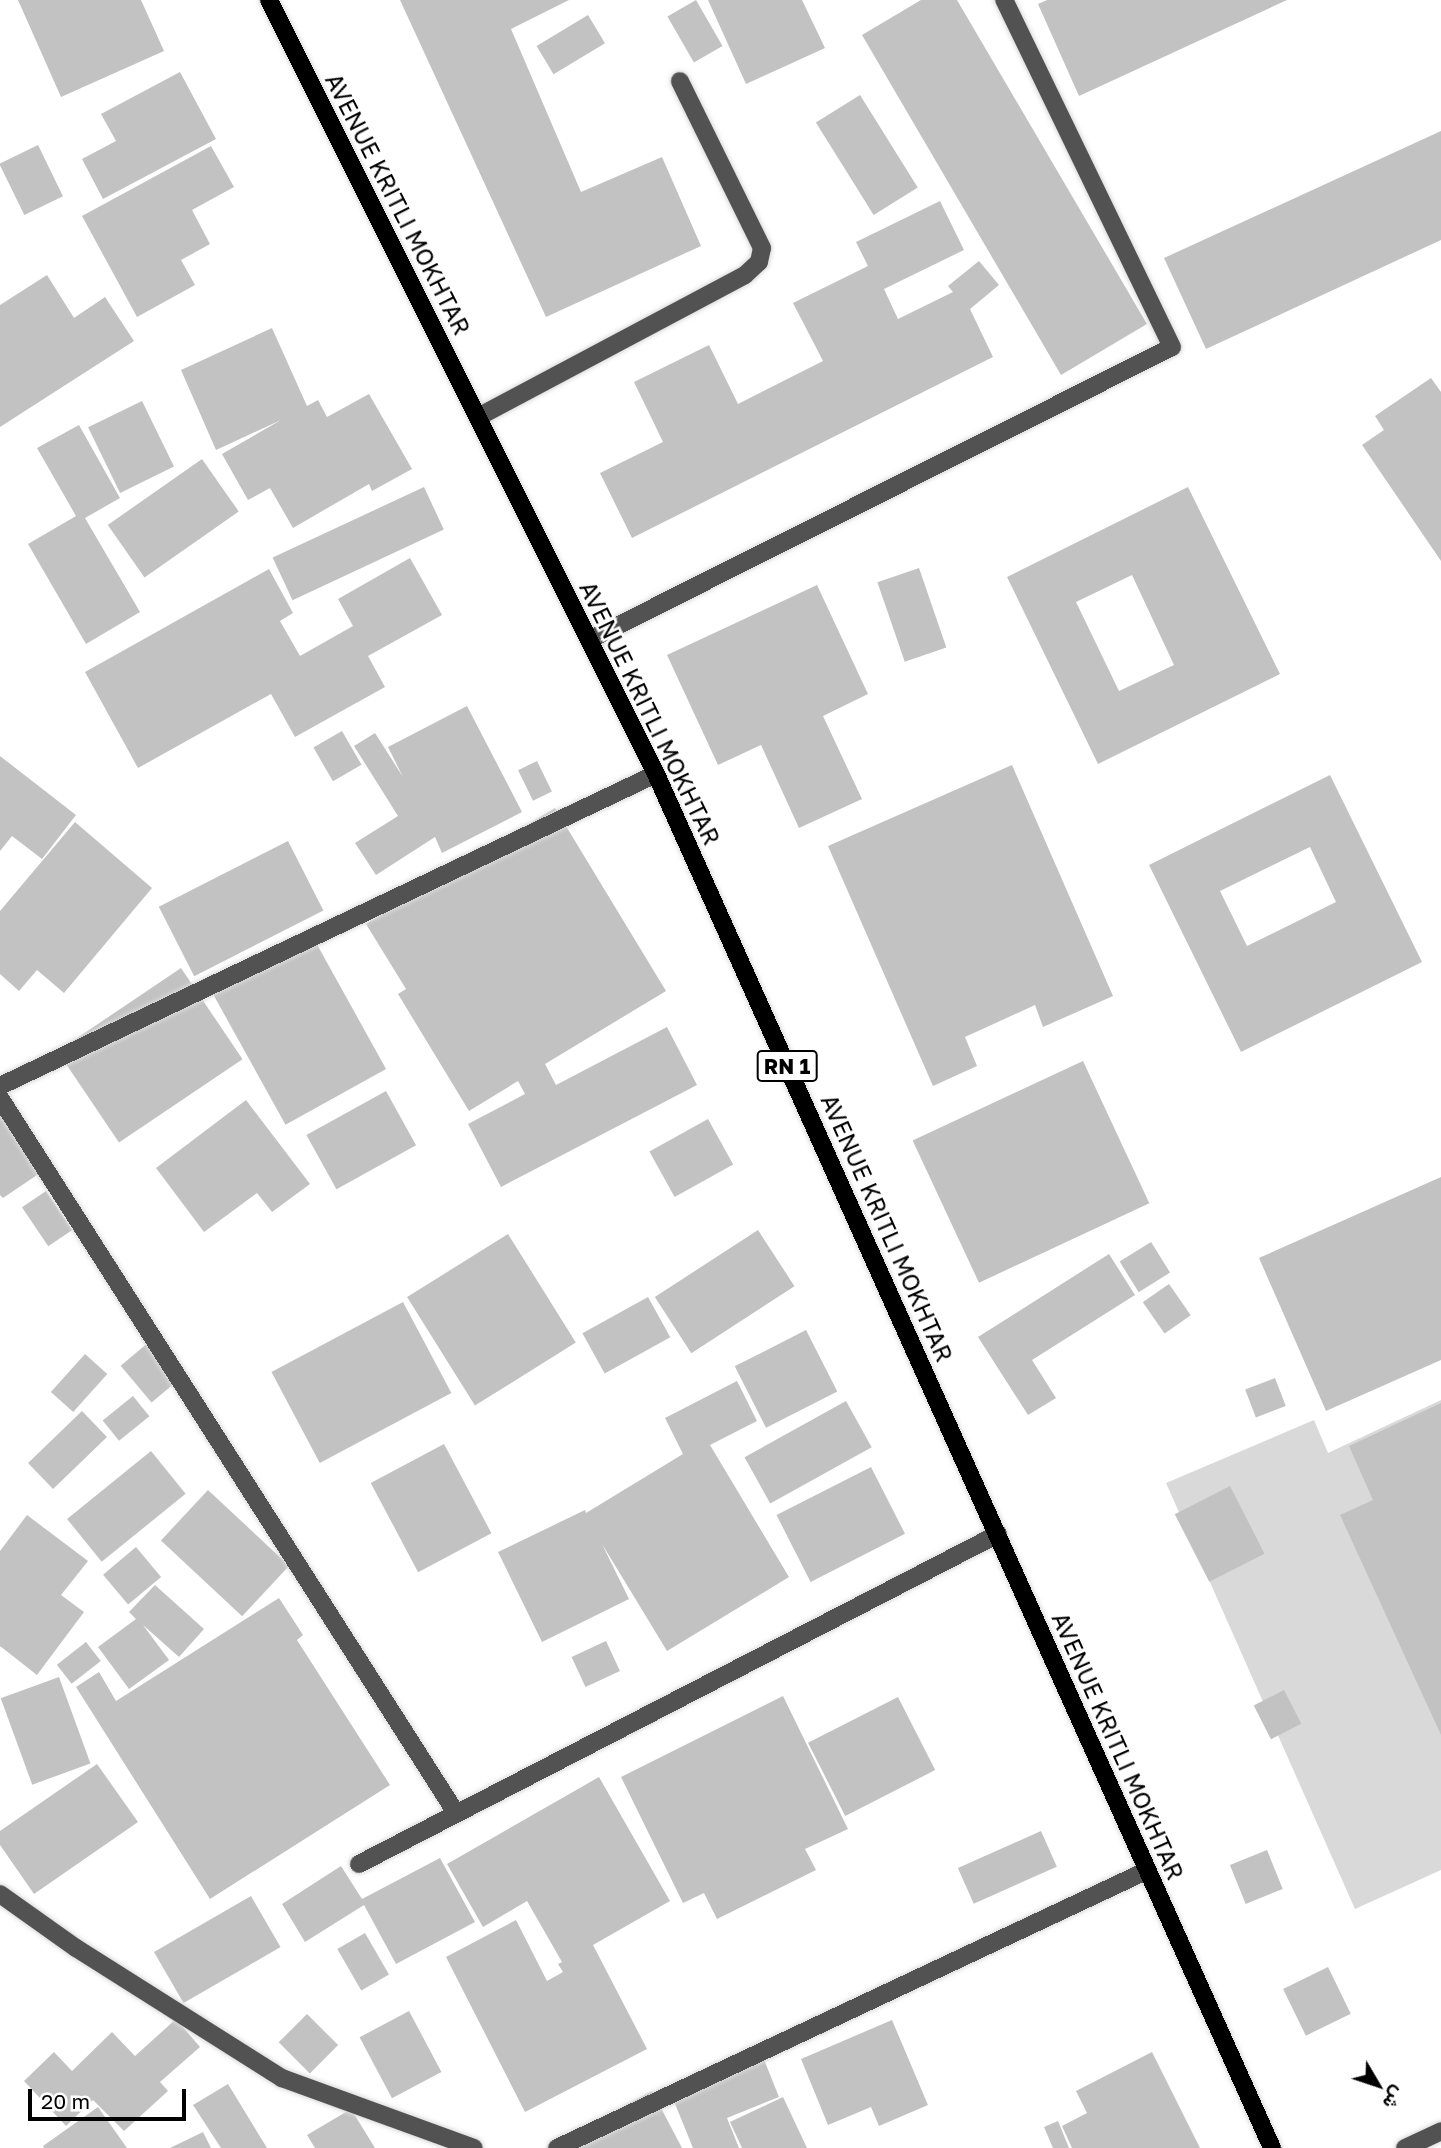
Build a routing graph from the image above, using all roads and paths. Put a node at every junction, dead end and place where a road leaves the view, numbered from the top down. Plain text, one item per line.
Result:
1 (269, 0) edge
2 (1004, 0) edge
3 (680, 81) dead end
4 (478, 417) junction
5 (589, 640) junction
6 (656, 774) junction
7 (0, 1086) edge
8 (0, 1098) edge
9 (998, 1534) junction
10 (456, 1813) junction
11 (359, 1864) dead end
12 (1146, 1871) junction
13 (0, 1894) edge
14 (1441, 2132) edge
15 (474, 2148) edge
16 (557, 2148) edge
17 (1272, 2148) edge
18 (1405, 2148) edge

1 - 4 main road, AVENUE KRITLI MOKHTAR / RN 1
2 - 5 street
3 - 4 street
4 - 5 main road, AVENUE KRITLI MOKHTAR / RN 1
5 - 6 main road, AVENUE KRITLI MOKHTAR / RN 1
6 - 7 street
6 - 9 main road, AVENUE KRITLI MOKHTAR / RN 1
8 - 10 street
9 - 10 street
9 - 12 main road, AVENUE KRITLI MOKHTAR / RN 1
10 - 11 street
12 - 16 street
12 - 17 main road, AVENUE KRITLI MOKHTAR / RN 1
13 - 15 street
14 - 18 street

